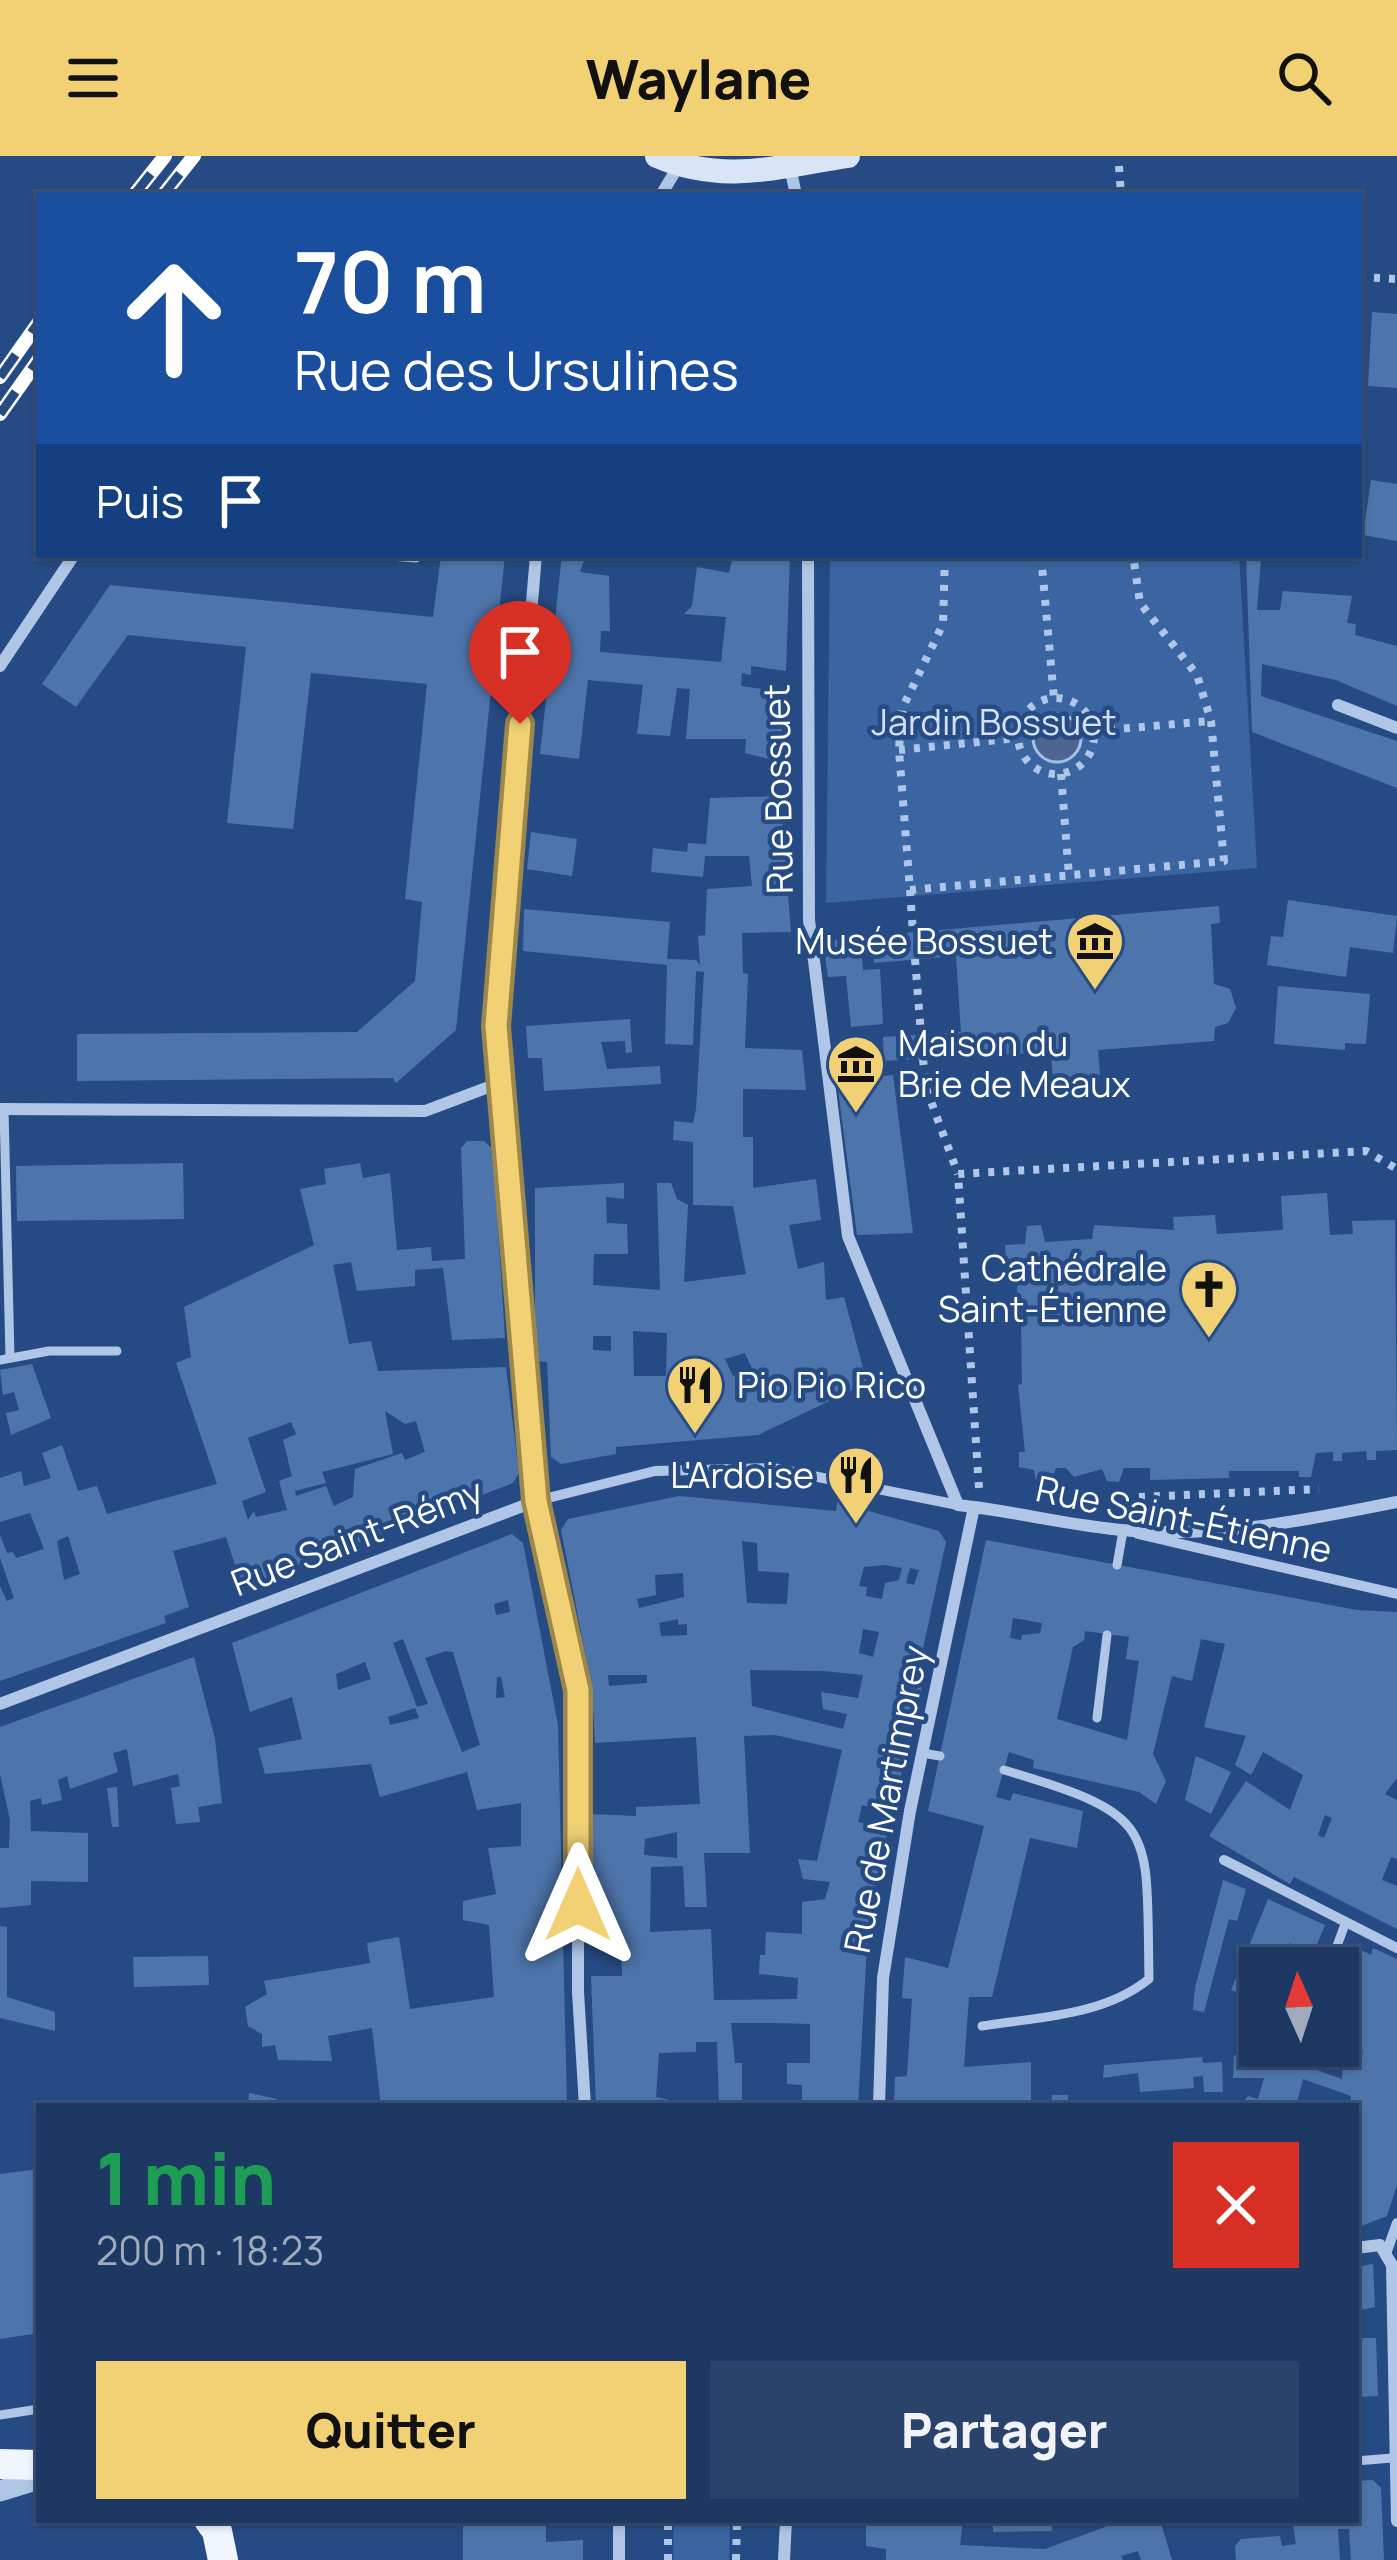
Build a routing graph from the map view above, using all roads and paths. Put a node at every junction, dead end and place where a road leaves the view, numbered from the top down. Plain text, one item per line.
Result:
1 (848, 156) edge
2 (668, 161) edge
3 (707, 163) edge
4 (1119, 166) dead end
5 (790, 167) junction
6 (662, 192) edge
7 (795, 192) edge
8 (1121, 192) edge
9 (1362, 277) edge
10 (1397, 279) edge
11 (72, 558) edge
12 (536, 558) edge
13 (808, 558) edge
14 (945, 558) edge
15 (1041, 558) edge
16 (1133, 558) edge
17 (0, 666) edge
18 (1054, 698) junction
19 (1338, 705) dead end
20 (1211, 721) junction
21 (1397, 728) edge
22 (1094, 731) junction
23 (1018, 738) junction
24 (899, 750) junction
25 (1060, 774) junction
26 (1069, 876) junction
27 (910, 890) junction
28 (913, 933) dead end
29 (915, 959) dead end
30 (921, 1034) dead end
31 (923, 1059) dead end
32 (502, 1082) junction
33 (2, 1109) edge
34 (1397, 1169) edge
35 (958, 1174) junction
36 (117, 1351) dead end
37 (5, 1359) edge
38 (980, 1483) junction
39 (1339, 1485) dead end
40 (1002, 1486) dead end
41 (1092, 1499) dead end
42 (536, 1501) junction
43 (1397, 1502) edge
44 (958, 1505) junction
45 (974, 1507) junction
46 (1123, 1531) junction
47 (1117, 1565) dead end
48 (1397, 1594) edge
49 (1107, 1635) dead end
50 (0, 1704) edge
51 (1097, 1718) dead end
52 (922, 1754) junction
53 (940, 1756) dead end
54 (1004, 1770) dead end
55 (1224, 1860) dead end
56 (1345, 1924) junction
57 (1337, 1947) edge
58 (1397, 1948) edge
59 (982, 2026) dead end
60 (584, 2103) edge
61 (879, 2103) edge
62 (1397, 2223) edge
63 (1392, 2242) edge
64 (1359, 2248) edge
65 (36, 2409) edge
66 (0, 2415) edge
67 (1395, 2458) edge
68 (1359, 2461) edge
69 (0, 2464) edge
70 (36, 2465) edge
71 (36, 2481) edge
72 (0, 2491) edge
73 (1397, 2521) edge
74 (620, 2523) edge
75 (668, 2523) edge
76 (737, 2523) edge
77 (786, 2523) edge
78 (619, 2560) edge
79 (668, 2560) edge
80 (736, 2560) edge
81 (784, 2560) edge

1 - 5 main road
2 - 3 main road
2 - 6 street
3 - 5 main road
4 - 8 path
5 - 7 street
9 - 10 path
11 - 17 street
12 - 32 street
13 - 44 street, Rue Bossuet
14 - 24 path
15 - 18 path
16 - 20 path
18 - 22 path
18 - 23 path
19 - 21 street
20 - 22 path
20 - 26 path
22 - 25 path
23 - 24 path
23 - 25 path
24 - 27 path
25 - 26 path
26 - 27 path
27 - 28 path
29 - 30 path
31 - 35 path
32 - 33 street
32 - 42 street
33 - 37 lane
34 - 35 path
35 - 38 path
36 - 37 lane
38 - 40 path
38 - 45 path
39 - 41 path
42 - 44 street, Rue Saint-Rémy
42 - 50 street, Rue Saint-Rémy
42 - 60 street
43 - 46 street
44 - 45 street, Rue Saint-Étienne
45 - 46 street, Rue Saint-Étienne
45 - 52 street, Rue de Martimprey
46 - 47 lane
46 - 48 street, Rue Saint-Étienne
49 - 51 lane
52 - 53 lane
52 - 61 street, Rue de Martimprey
54 - 59 lane
55 - 56 street
56 - 57 lane
56 - 58 street
62 - 63 street
63 - 64 street
63 - 67 street
65 - 66 lane
67 - 68 lane
67 - 73 street
69 - 70 main road
71 - 72 street
74 - 78 street
75 - 79 path
76 - 80 path
77 - 81 street

